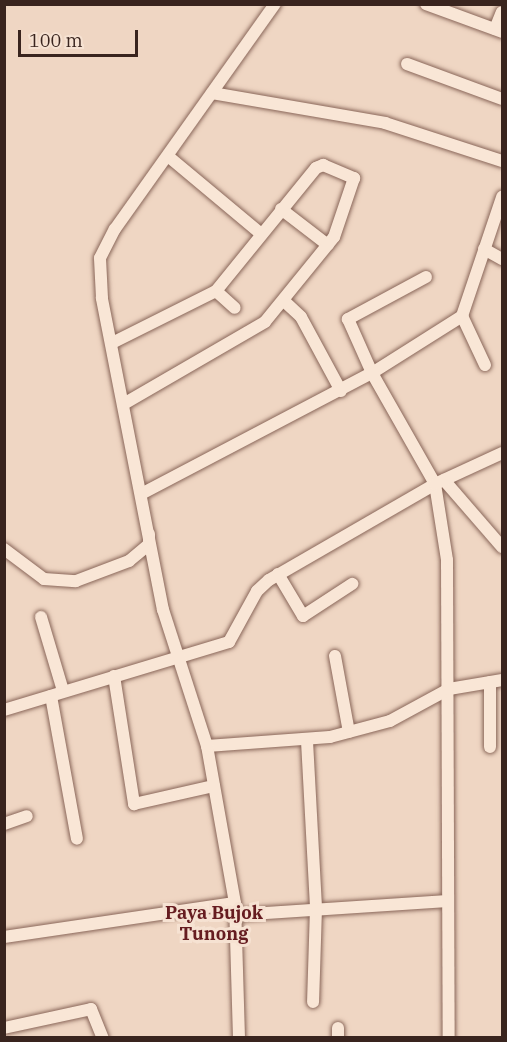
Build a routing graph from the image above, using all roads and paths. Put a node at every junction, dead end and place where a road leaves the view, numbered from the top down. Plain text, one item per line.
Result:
1 (275, 4) edge
2 (426, 4) edge
3 (502, 12) edge
4 (499, 30) edge
5 (407, 64) dead end
6 (212, 93) junction
7 (502, 99) edge
8 (168, 157) junction
9 (502, 161) edge
10 (502, 197) edge
11 (281, 209) junction
12 (261, 234) junction
13 (328, 245) junction
14 (484, 249) junction
15 (502, 259) edge
16 (426, 277) dead end
17 (216, 291) junction
18 (284, 301) junction
19 (235, 308) dead end
20 (462, 316) junction
21 (112, 343) junction
22 (485, 364) dead end
23 (372, 373) junction
24 (341, 391) junction
25 (126, 402) junction
26 (502, 455) edge
27 (440, 482) junction
28 (144, 493) junction
29 (150, 527) junction
30 (502, 547) edge
31 (4, 549) edge
32 (278, 574) junction
33 (352, 584) dead end
34 (41, 617) dead end
35 (334, 656) dead end
36 (175, 658) junction
37 (114, 676) junction
38 (499, 679) edge
39 (449, 689) junction
40 (63, 692) junction
41 (51, 696) junction
42 (4, 710) edge
43 (350, 732) junction
44 (307, 741) junction
45 (207, 746) junction
46 (490, 747) dead end
47 (214, 786) junction
48 (27, 816) dead end
49 (4, 824) edge
50 (77, 839) dead end
51 (448, 901) junction
52 (316, 908) junction
53 (236, 909) junction
54 (4, 937) edge
55 (313, 1002) dead end
56 (4, 1028) edge
57 (103, 1038) edge
58 (239, 1038) edge
59 (449, 1038) edge

1 - 6 street
2 - 4 street
3 - 4 street
5 - 7 street
6 - 8 street
6 - 9 street
8 - 12 street
8 - 21 street
10 - 14 street
11 - 12 street
11 - 13 street
11 - 13 street
12 - 17 street
13 - 18 street
14 - 15 street
14 - 20 street
16 - 23 street
17 - 19 street
17 - 21 street
18 - 24 street
18 - 25 street
20 - 22 street
20 - 23 street
21 - 25 street
23 - 24 street
23 - 27 street
24 - 28 street
25 - 28 street
26 - 27 street
27 - 30 street
27 - 32 street
27 - 39 street
28 - 29 street
29 - 31 street
29 - 36 street
32 - 33 street
32 - 36 street
34 - 40 street
35 - 43 street
36 - 37 street
36 - 45 street
37 - 40 street
37 - 47 street
38 - 39 street
38 - 46 street
39 - 43 street
39 - 51 street
40 - 41 street
41 - 42 street
41 - 50 street
43 - 44 street
44 - 45 street
44 - 52 street
45 - 47 street
47 - 53 street
48 - 49 street
51 - 52 street
51 - 59 street
52 - 53 street
52 - 55 street
53 - 54 street
53 - 58 street
56 - 57 street

